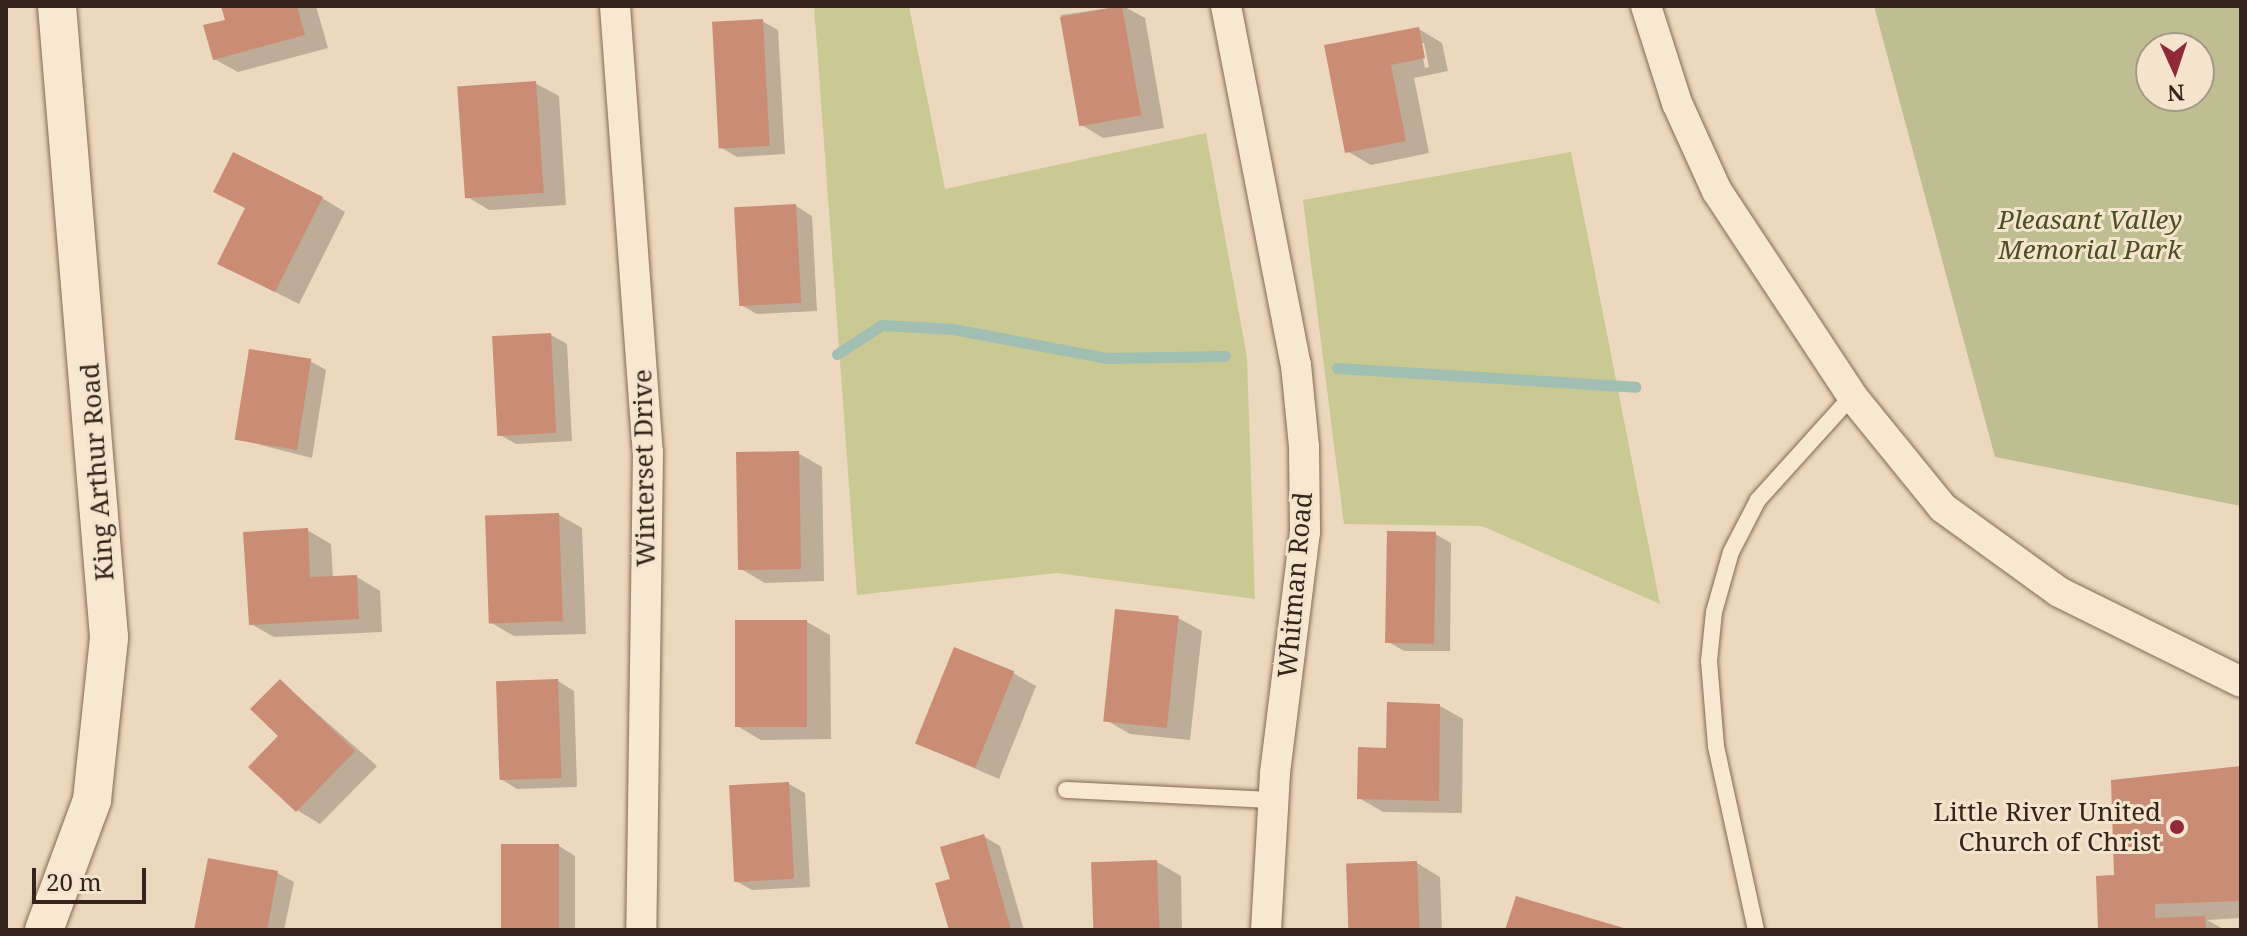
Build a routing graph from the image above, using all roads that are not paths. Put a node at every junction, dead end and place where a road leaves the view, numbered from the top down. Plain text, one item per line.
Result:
1 (57, 6) edge
2 (615, 6) edge
3 (1226, 6) edge
4 (1646, 6) edge
5 (1852, 396) junction
6 (2241, 682) edge
7 (1066, 790) dead end
8 (1273, 800) junction
9 (44, 930) edge
10 (641, 930) edge
11 (1266, 930) edge
12 (1756, 930) edge

1 - 9 street, King Arthur Road
2 - 10 street, Winterset Drive
3 - 8 street, Whitman Road
4 - 5 street
5 - 6 street
5 - 12 lane
7 - 8 lane
8 - 11 street, Whitman Road

